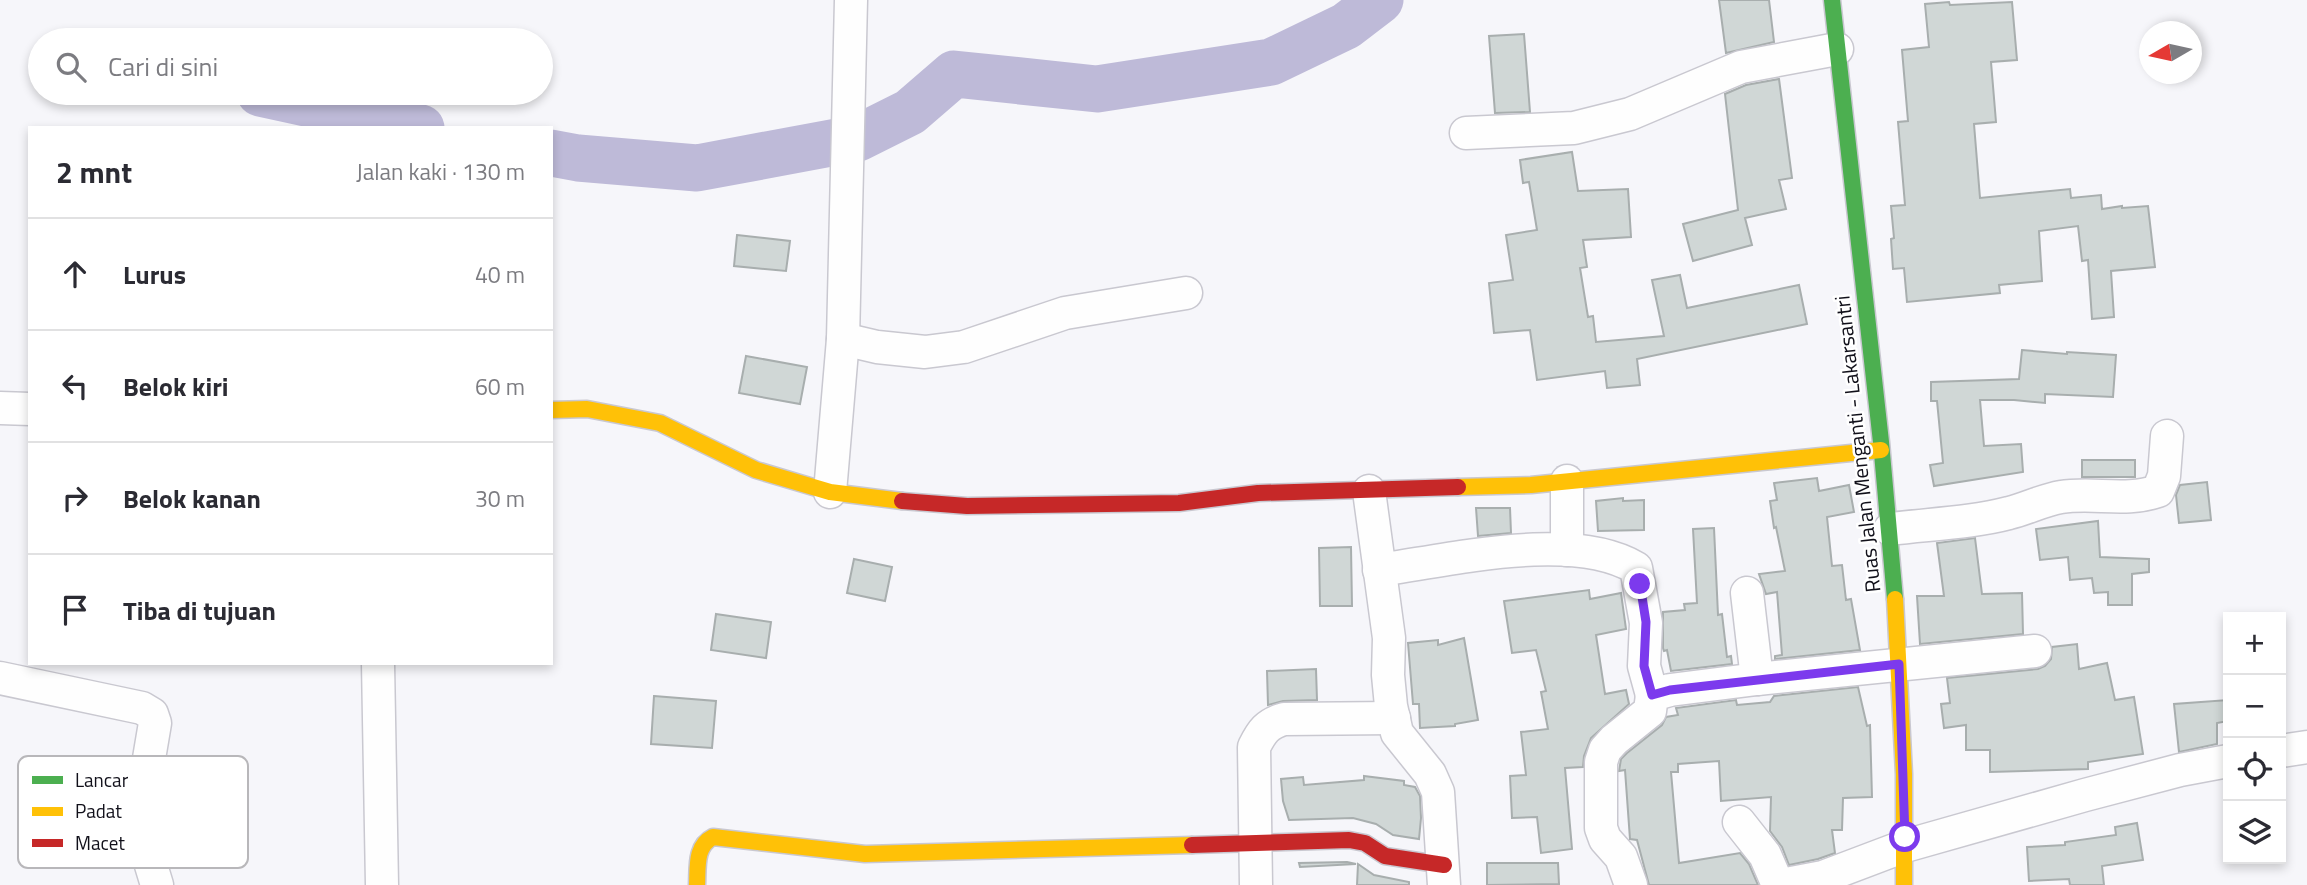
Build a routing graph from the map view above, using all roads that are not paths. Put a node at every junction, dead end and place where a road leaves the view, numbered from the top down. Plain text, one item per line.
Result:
1 (851, 0) edge
2 (1832, 0) edge
3 (1837, 49) junction
4 (1466, 134) dead end
5 (1186, 293) dead end
6 (843, 339) junction
7 (0, 408) edge
8 (28, 409) edge
9 (553, 410) edge
10 (2167, 436) dead end
11 (1881, 450) junction
12 (1567, 481) junction
13 (1369, 491) junction
14 (830, 492) junction
15 (1890, 529) junction
16 (1567, 550) junction
17 (1379, 570) junction
18 (1746, 593) dead end
19 (2035, 651) dead end
20 (1899, 664) junction
21 (378, 665) edge
22 (0, 678) edge
23 (1757, 680) junction
24 (1652, 695) junction
25 (1394, 718) junction
26 (2307, 747) edge
27 (2286, 750) edge
28 (149, 756) edge
29 (2223, 762) edge
30 (1739, 822) dead end
31 (1256, 841) junction
32 (1905, 846) junction
33 (152, 868) edge
34 (1444, 875) edge
35 (157, 885) edge
36 (382, 885) edge
37 (697, 885) edge
38 (1256, 885) edge
39 (1631, 885) edge
40 (1780, 885) edge
41 (1904, 885) edge

1 - 6 street
2 - 3 street, Ruas Jalan Menganti - Lakarsantri
3 - 4 street
3 - 11 street, Ruas Jalan Menganti - Lakarsantri
5 - 6 street
6 - 14 street
7 - 8 street
9 - 14 street
10 - 15 street
11 - 12 street
11 - 15 street, Ruas Jalan Menganti - Lakarsantri
12 - 13 street
12 - 16 street
13 - 14 street
13 - 17 street
15 - 20 street, Ruas Jalan Menganti - Lakarsantri
16 - 17 street
16 - 24 street
17 - 25 street
18 - 23 street
19 - 20 street
20 - 23 street
20 - 32 street, Ruas Jalan Menganti - Lakarsantri
21 - 36 street
22 - 28 street
23 - 24 street
24 - 39 street
25 - 31 street
25 - 34 street
26 - 27 street
29 - 32 street
30 - 40 street
31 - 34 street
31 - 37 street
31 - 38 street
32 - 40 street
32 - 41 street, Ruas Jalan Menganti - Lakarsantri
33 - 35 street

